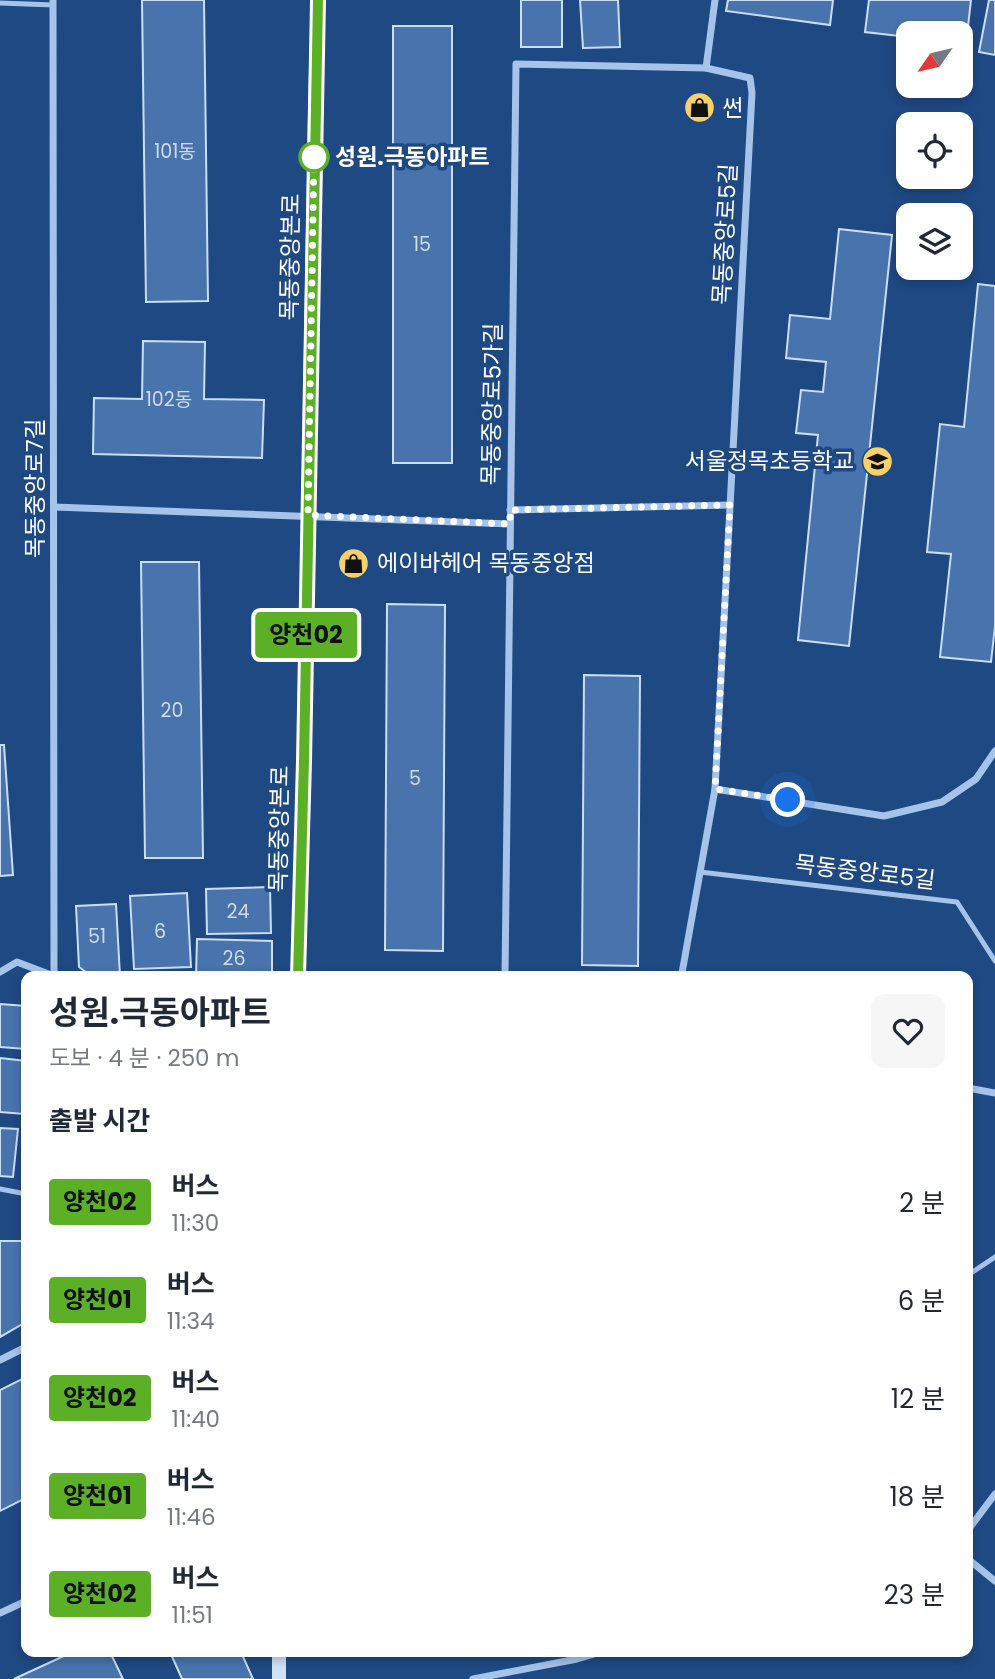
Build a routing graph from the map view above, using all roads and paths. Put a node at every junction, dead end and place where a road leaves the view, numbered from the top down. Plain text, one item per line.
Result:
1 (318, 0) edge
2 (715, 0) edge
3 (0, 3) edge
4 (53, 3) edge
5 (706, 68) junction
6 (730, 505) junction
7 (54, 507) junction
8 (510, 510) junction
9 (308, 515) junction
10 (510, 524) junction
11 (995, 751) edge
12 (715, 789) junction
13 (700, 872) junction
14 (995, 961) edge
15 (41, 971) edge
16 (54, 971) edge
17 (298, 971) edge
18 (505, 971) edge
19 (682, 971) edge
20 (0, 972) edge
21 (973, 1089) edge
22 (995, 1093) edge
23 (0, 1189) edge
24 (21, 1193) edge
25 (995, 1257) edge
26 (973, 1272) edge
27 (21, 1350) edge
28 (0, 1360) edge
29 (995, 1494) edge
30 (973, 1523) edge
31 (973, 1563) edge
32 (995, 1581) edge
33 (21, 1604) edge
34 (0, 1614) edge
35 (279, 1657) edge
36 (585, 1657) edge
37 (279, 1679) edge
38 (473, 1679) edge

1 - 9 street, 목동중앙본로
2 - 5 street
3 - 4 lane
4 - 7 street, 목동중앙로7길
5 - 6 street, 목동중앙로5길
5 - 8 street, 목동중앙로5가길
6 - 8 street
6 - 12 street, 목동중앙로5길
7 - 9 street
7 - 16 street, 목동중앙로7길
8 - 10 street, 목동중앙로5가길
9 - 10 street
9 - 17 street, 목동중앙본로
10 - 18 street, 목동중앙로5가길
11 - 12 street
12 - 13 street, 목동중앙로5길
13 - 14 lane, 목동중앙로5길
13 - 19 street, 목동중앙로5길
15 - 20 street
21 - 22 street
23 - 24 lane
25 - 26 lane
27 - 28 street
29 - 30 street
31 - 32 street
33 - 34 street
35 - 37 street
36 - 38 street

